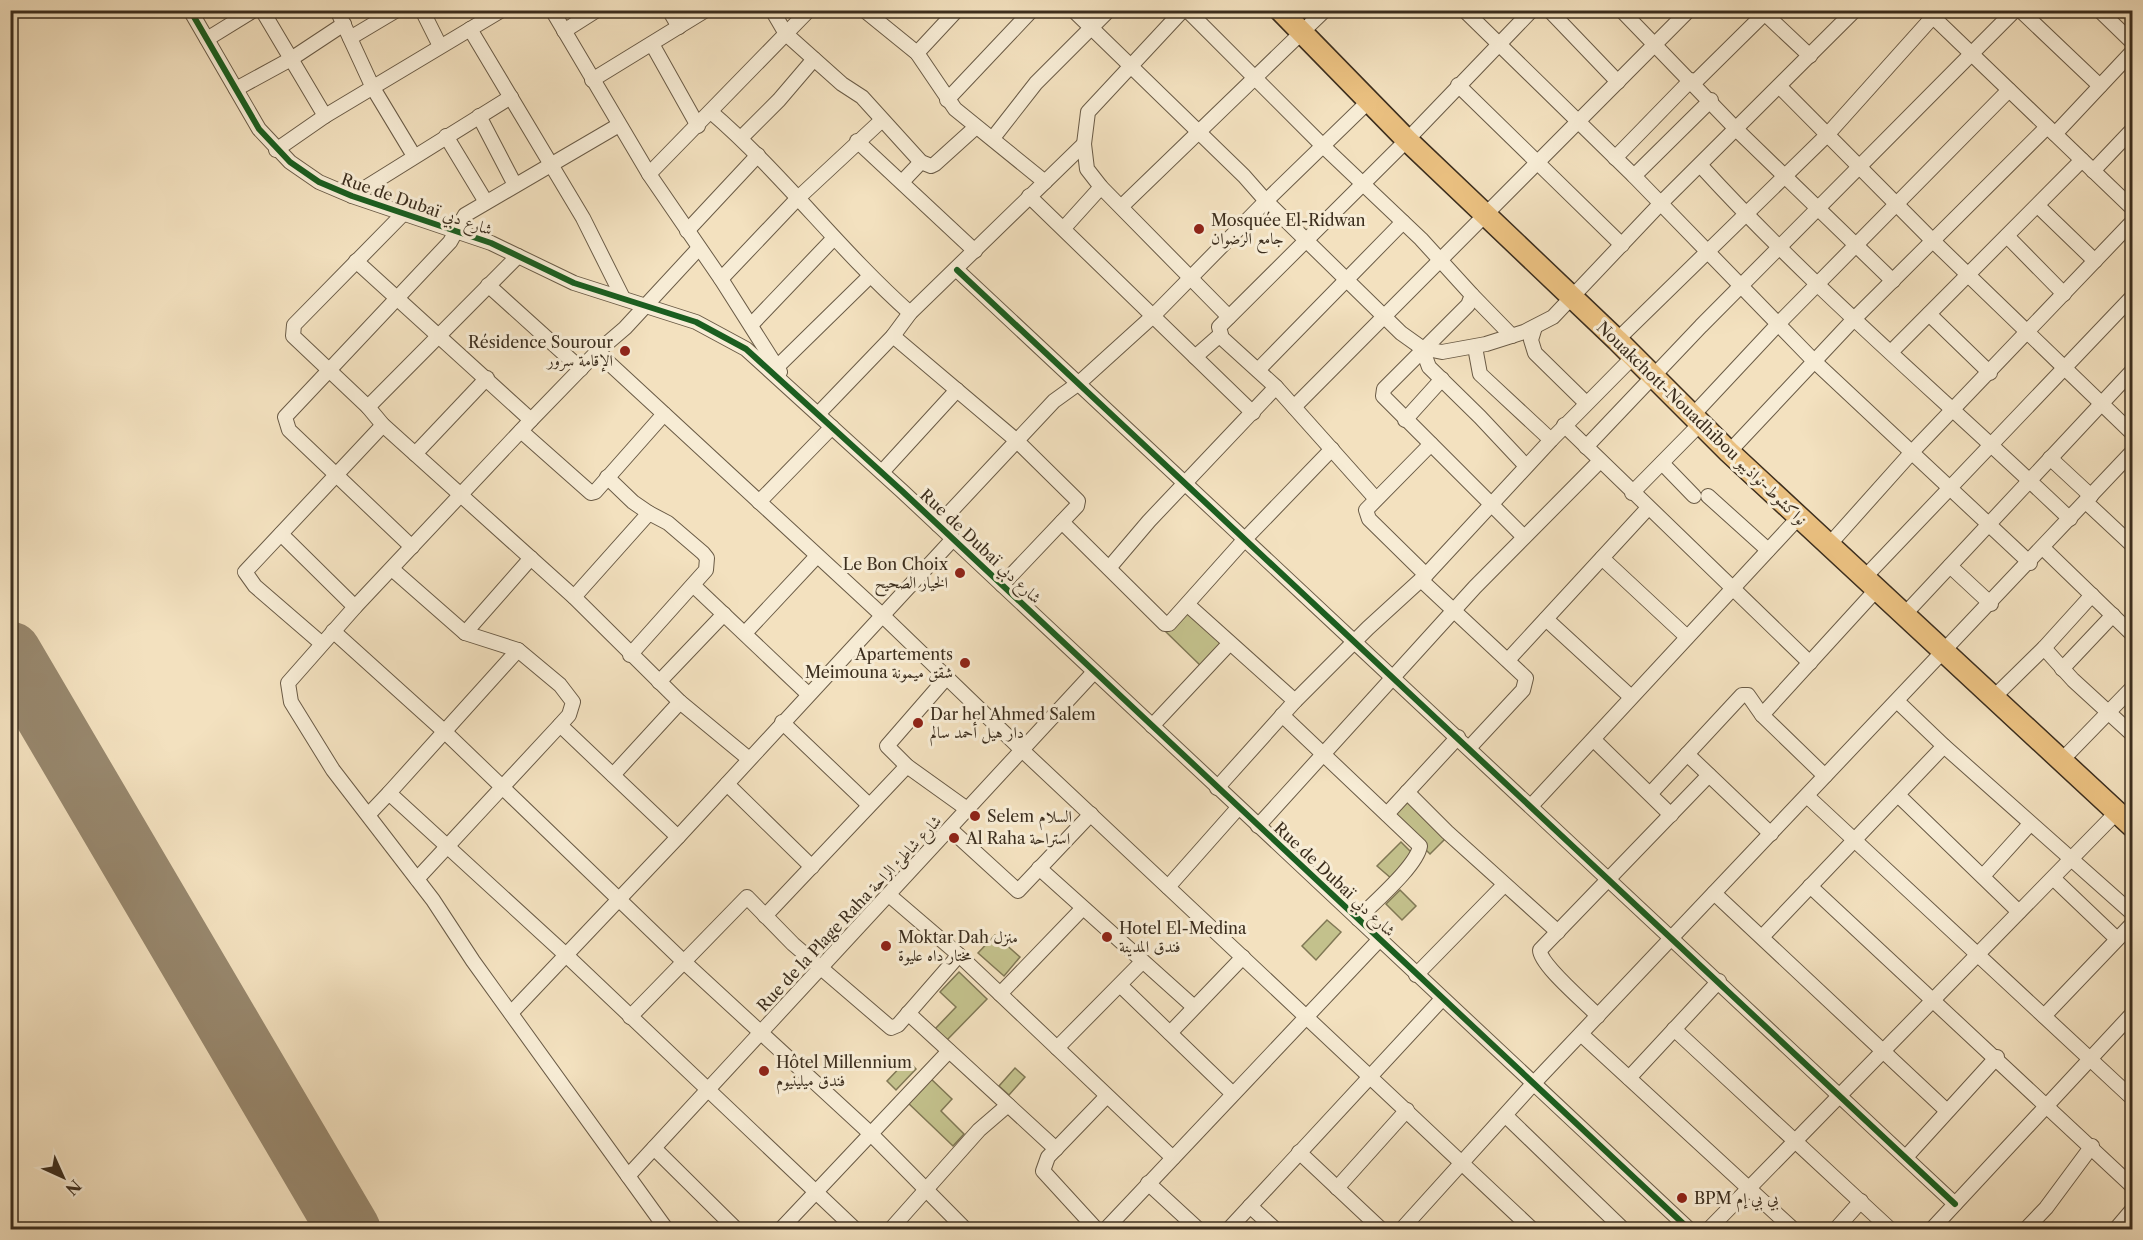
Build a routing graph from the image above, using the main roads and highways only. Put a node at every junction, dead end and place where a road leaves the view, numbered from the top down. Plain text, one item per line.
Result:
1 (1280, 10) edge
2 (2125, 819) edge

1 - 2 highway, Nouakchott-Nouadhibou نواكشوط-نواذيبو

